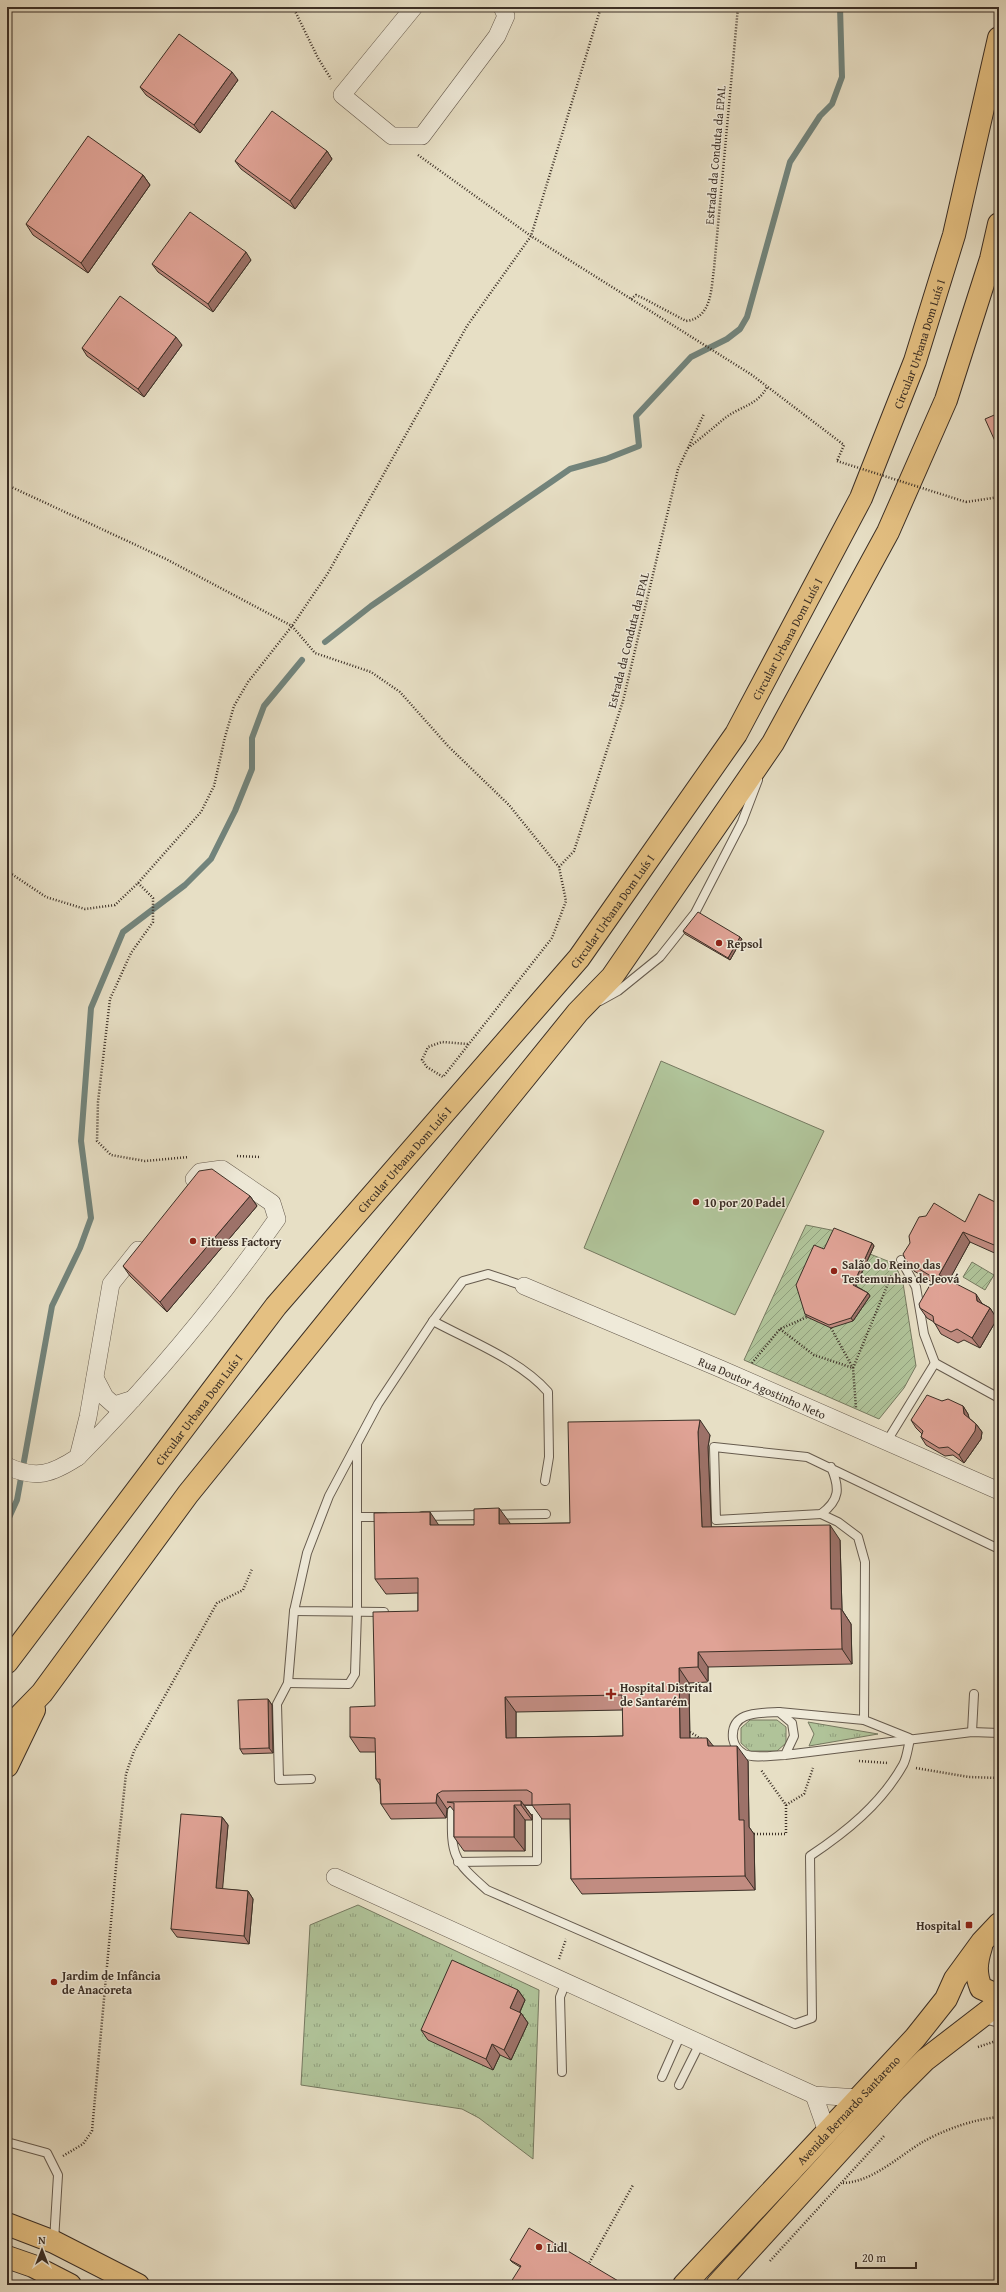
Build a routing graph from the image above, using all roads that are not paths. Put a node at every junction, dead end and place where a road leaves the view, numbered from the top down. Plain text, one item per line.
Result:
1 (414, 7) edge
2 (502, 7) edge
3 (999, 38) edge
4 (999, 224) edge
5 (773, 743) junction
6 (578, 1012) junction
7 (185, 1190) edge
8 (150, 1234) edge
9 (901, 1260) dead end
10 (524, 1286) joint
11 (433, 1321) junction
12 (935, 1363) junction
13 (95, 1378) junction
14 (999, 1398) edge
15 (134, 1399) junction
16 (887, 1441) junction
17 (357, 1445) junction
18 (78, 1457) junction
19 (831, 1467) junction
20 (20, 1471) edge
21 (545, 1482) dead end
22 (999, 1491) edge
23 (546, 1514) dead end
24 (821, 1514) junction
25 (397, 1516) edge
26 (413, 1516) edge
27 (358, 1517) junction
28 (999, 1549) edge
29 (294, 1610) junction
30 (357, 1612) junction
31 (394, 1612) edge
32 (7, 1662) edge
33 (288, 1682) junction
34 (42, 1693) junction
35 (974, 1694) dead end
36 (779, 1712) junction
37 (864, 1720) junction
38 (7, 1729) edge
39 (972, 1732) junction
40 (999, 1733) edge
41 (910, 1739) junction
42 (784, 1755) junction
43 (7, 1766) edge
44 (311, 1779) dead end
45 (475, 1810) edge
46 (506, 1810) edge
47 (458, 1862) junction
48 (335, 1877) dead end
49 (999, 1924) edge
50 (982, 1942) junction
51 (559, 1979) junction
52 (999, 1996) edge
53 (999, 2003) edge
54 (989, 2020) edge
55 (681, 2034) junction
56 (700, 2043) junction
57 (562, 2072) dead end
58 (662, 2077) dead end
59 (679, 2085) dead end
60 (814, 2095) junction
61 (859, 2098) junction
62 (827, 2132) junction
63 (7, 2142) edge
64 (7, 2224) edge
65 (54, 2242) junction
66 (7, 2257) edge
67 (70, 2285) edge
68 (138, 2285) edge
69 (684, 2285) edge
70 (717, 2285) edge

1 - 2 street
3 - 32 main road, Circular Urbana Dom Luís I
4 - 5 main road
5 - 6 main road
5 - 6 lane
6 - 34 main road
7 - 15 street
8 - 13 street
9 - 12 lane
10 - 11 lane
10 - 16 street, Rua Doutor Agostinho Neto
11 - 17 lane
11 - 21 lane
12 - 14 lane
12 - 16 lane
13 - 15 street
13 - 18 street
15 - 18 street
16 - 22 street, Rua Doutor Agostinho Neto
17 - 27 lane
17 - 29 lane
18 - 20 street
19 - 24 lane
19 - 24 lane
19 - 28 lane
23 - 26 lane
24 - 37 lane
25 - 27 lane
27 - 30 lane
29 - 30 lane
29 - 33 lane
30 - 31 lane
30 - 33 lane
33 - 44 lane
34 - 38 main road
34 - 43 main road
35 - 39 lane
36 - 37 lane
36 - 42 lane
36 - 42 lane
37 - 41 lane
39 - 40 lane
39 - 41 lane
41 - 42 lane
41 - 47 lane
45 - 47 lane
46 - 47 lane
48 - 51 street
49 - 50 main road, Avenida Bernardo Santareno
50 - 52 main road
50 - 61 main road, Avenida Bernardo Santareno
51 - 55 street
51 - 57 lane
53 - 54 main road, Avenida Bernardo Santareno
54 - 70 main road, Avenida Bernardo Santareno
55 - 56 street
55 - 58 lane
56 - 59 lane
56 - 60 street
60 - 61 street
60 - 62 street
61 - 62 main road, Avenida Bernardo Santareno
62 - 69 main road, Avenida Bernardo Santareno
63 - 65 lane
64 - 65 main road
65 - 68 main road
66 - 67 main road

